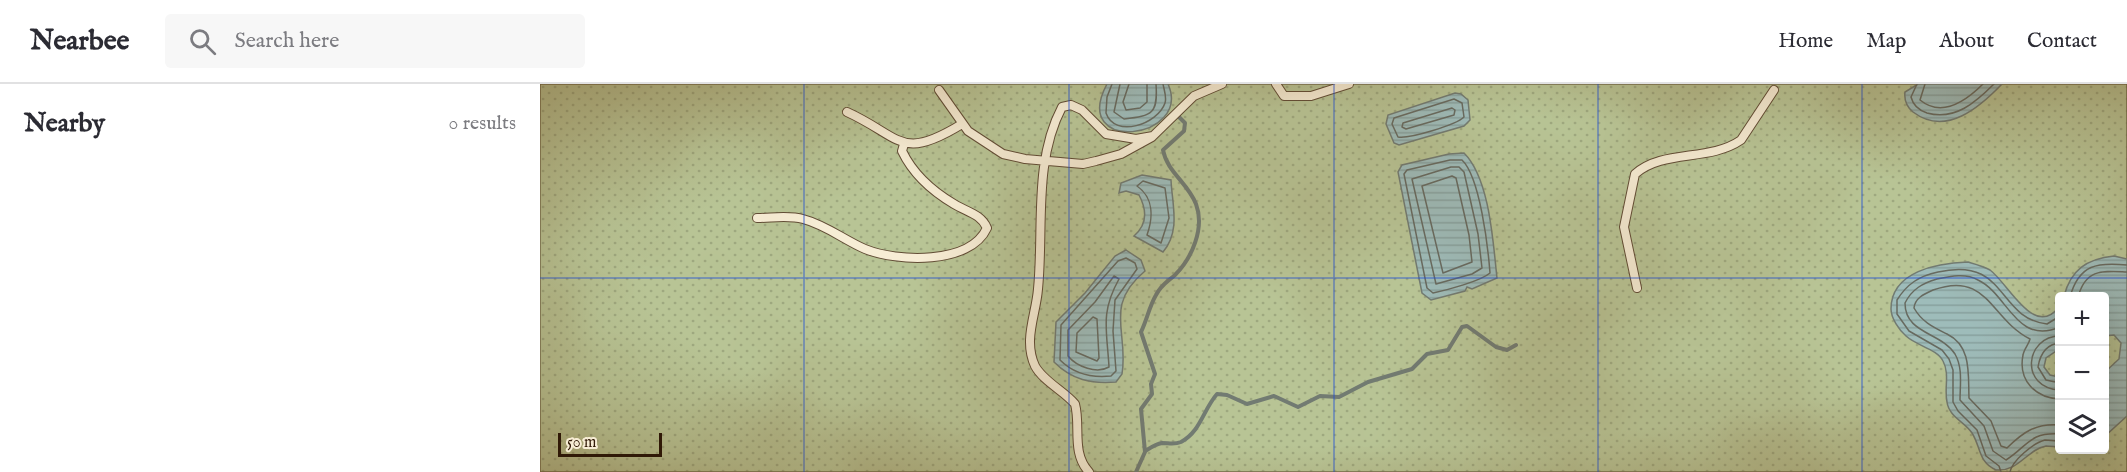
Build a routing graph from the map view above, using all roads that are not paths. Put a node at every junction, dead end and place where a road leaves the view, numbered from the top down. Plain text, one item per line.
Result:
1 (1222, 84) edge
2 (1276, 84) edge
3 (1349, 84) edge
4 (939, 90) dead end
5 (1774, 90) dead end
6 (847, 112) dead end
7 (962, 124) junction
8 (1153, 136) junction
9 (904, 144) junction
10 (1045, 160) junction
11 (758, 218) dead end
12 (1637, 288) dead end
13 (1089, 472) edge

1 - 8 lane
2 - 3 lane
4 - 7 lane
5 - 12 lane
6 - 9 lane
7 - 9 lane
7 - 10 lane
8 - 10 lane
8 - 10 lane
9 - 11 lane
10 - 13 lane

